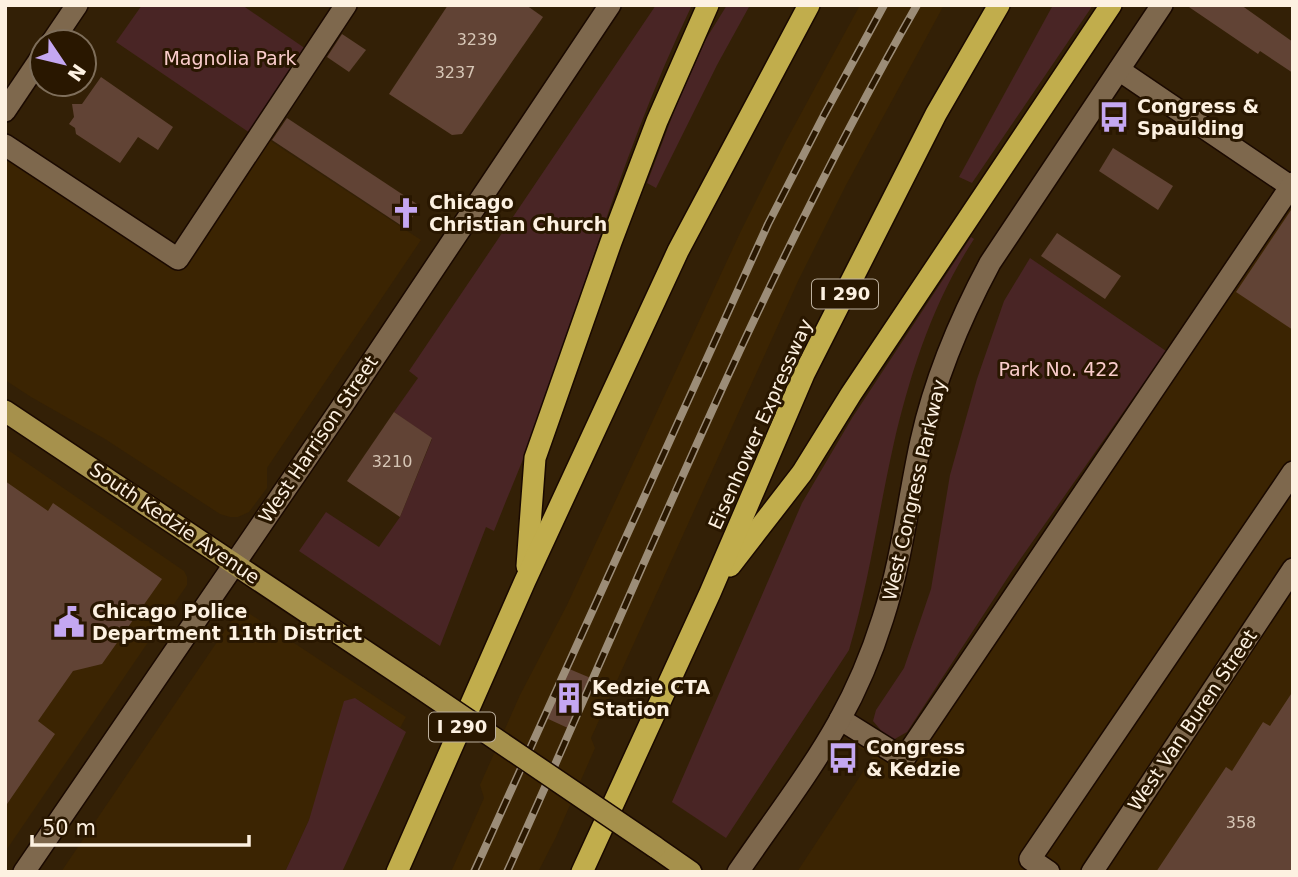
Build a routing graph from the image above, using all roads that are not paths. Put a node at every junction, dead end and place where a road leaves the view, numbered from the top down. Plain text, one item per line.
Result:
1 (77, 5) edge
2 (346, 5) edge
3 (610, 5) edge
4 (708, 5) edge
5 (810, 5) edge
6 (999, 5) edge
7 (1111, 5) edge
8 (1162, 5) edge
9 (61, 28) edge
10 (1119, 70) junction
11 (28, 77) edge
12 (5, 111) edge
13 (5, 145) edge
14 (1292, 186) edge
15 (5, 411) edge
16 (1293, 472) edge
17 (234, 562) junction
18 (1293, 569) edge
19 (525, 581) junction
20 (710, 593) junction
21 (840, 719) junction
22 (24, 872) edge
23 (397, 872) edge
24 (582, 872) edge
25 (691, 872) edge
26 (738, 872) edge
27 (1049, 872) edge
28 (1092, 872) edge

1 - 9 street
2 - 13 street
3 - 17 street, West Harrison Street
4 - 19 highway
5 - 19 highway, I 290
6 - 20 highway, Eisenhower Expressway / I 290
7 - 20 highway
8 - 10 street, West Congress Parkway
10 - 14 street
10 - 21 street, West Congress Parkway
11 - 12 street
14 - 21 street
15 - 17 main road, South Kedzie Avenue
16 - 27 street
17 - 22 street, West Harrison Street
17 - 25 main road, South Kedzie Avenue, bridge
18 - 28 street, West Van Buren Street
19 - 23 highway, I 290
20 - 24 highway, Eisenhower Expressway / I 290
21 - 26 street, West Congress Parkway

